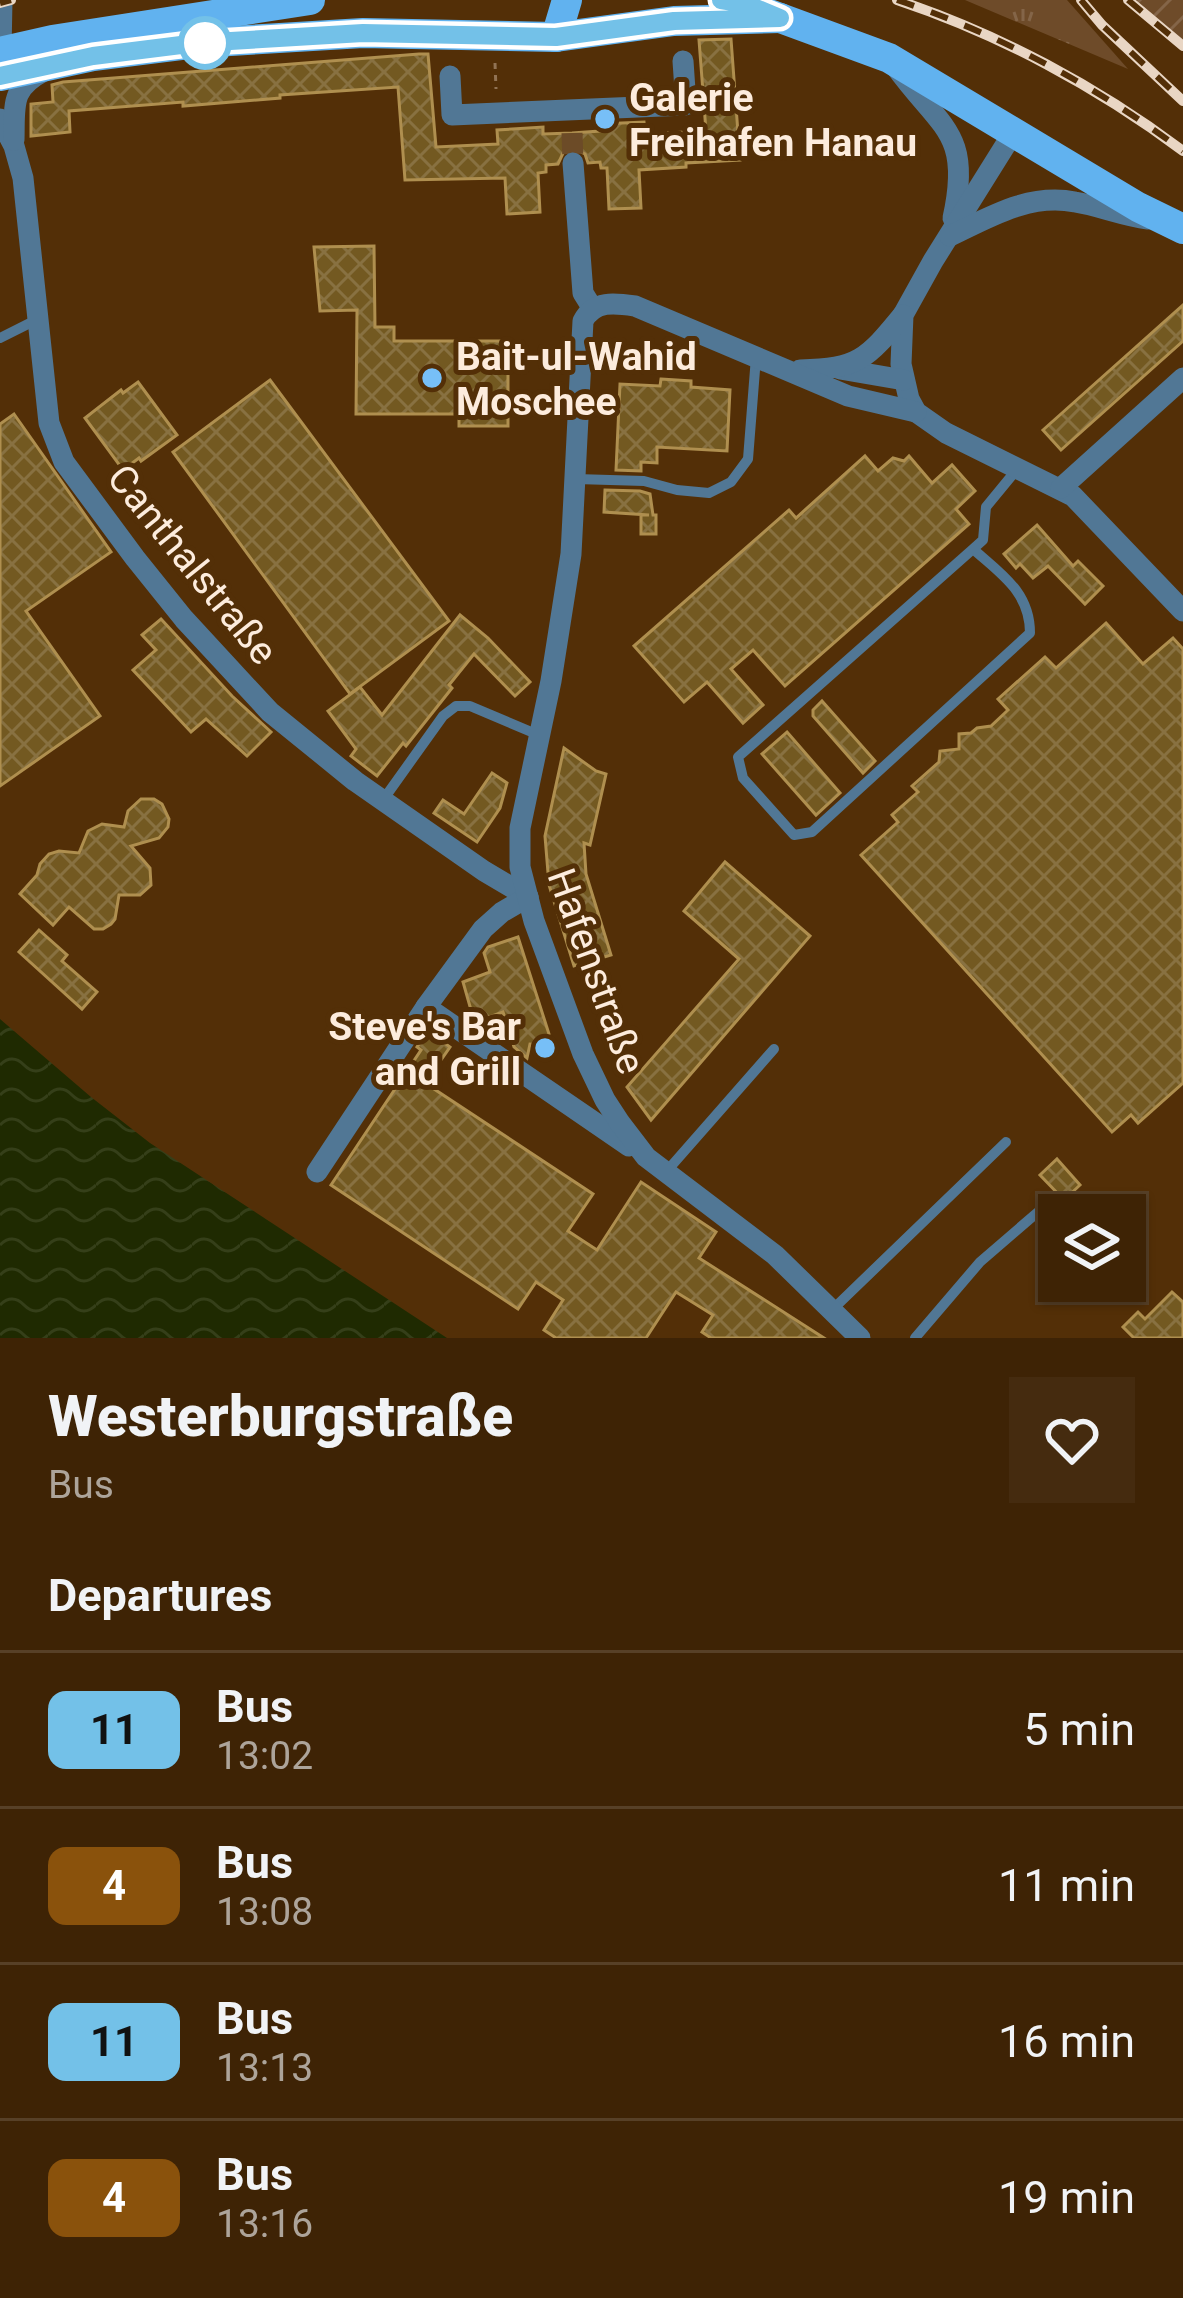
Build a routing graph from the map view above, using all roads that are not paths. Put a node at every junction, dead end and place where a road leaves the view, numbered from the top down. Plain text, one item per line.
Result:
1 (2, 0) edge
2 (310, 0) edge
3 (549, 0) edge
4 (565, 0) edge
5 (580, 0) edge
6 (721, 0) edge
7 (780, 18) junction
8 (556, 37) junction
9 (0, 54) edge
10 (889, 58) junction
11 (683, 62) dead end
12 (56, 64) junction
13 (0, 76) edge
14 (450, 76) dead end
15 (0, 119) edge
16 (1013, 133) junction
17 (14, 146) junction
18 (573, 164) tunnel mouth
19 (1176, 226) edge
20 (949, 236) junction
21 (593, 309) junction
22 (903, 316) junction
23 (38, 319) junction
24 (0, 338) edge
25 (756, 357) junction
26 (840, 368) junction
27 (787, 370) junction
28 (1183, 379) edge
29 (904, 380) junction
30 (916, 412) junction
31 (1018, 468) junction
32 (576, 479) junction
33 (1061, 488) junction
34 (973, 549) junction
35 (1183, 611) edge
36 (541, 736) junction
37 (383, 800) junction
38 (528, 897) junction
39 (426, 1007) junction
40 (774, 1049) dead end
41 (1006, 1142) dead end
42 (646, 1157) junction
43 (317, 1172) dead end
44 (666, 1172) junction
45 (1038, 1212) dead end
46 (832, 1310) junction
47 (860, 1338) edge
48 (916, 1338) edge

1 - 9 street
2 - 9 main road
3 - 8 main road
4 - 5 main road
4 - 8 main road
6 - 7 main road
7 - 8 main road
7 - 10 main road
8 - 12 main road
10 - 16 main road
10 - 20 street
11 - 14 street
12 - 13 main road
12 - 17 street, Canthalstraße
15 - 17 street, Canthalstraße
16 - 19 main road
16 - 20 street
17 - 23 street, Canthalstraße
18 - 21 street, Hafenstraße
19 - 20 street
20 - 22 street
21 - 25 street
21 - 32 street, Hafenstraße
22 - 26 street
22 - 29 street
23 - 24 lane
23 - 37 street, Canthalstraße
25 - 27 street
25 - 32 lane
26 - 27 street
26 - 29 street
27 - 30 street
28 - 33 street
29 - 30 street
30 - 31 street
31 - 33 street
31 - 34 lane
32 - 36 street, Hafenstraße
33 - 35 street
34 - 34 lane
36 - 37 lane
36 - 38 street, Hafenstraße
37 - 38 street, Canthalstraße
38 - 39 street
38 - 42 street, Hafenstraße
39 - 42 street
39 - 43 street
40 - 44 lane
41 - 46 lane
42 - 44 street, Hafenstraße
44 - 46 street, Hafenstraße
45 - 48 lane
46 - 47 street, Hafenstraße

